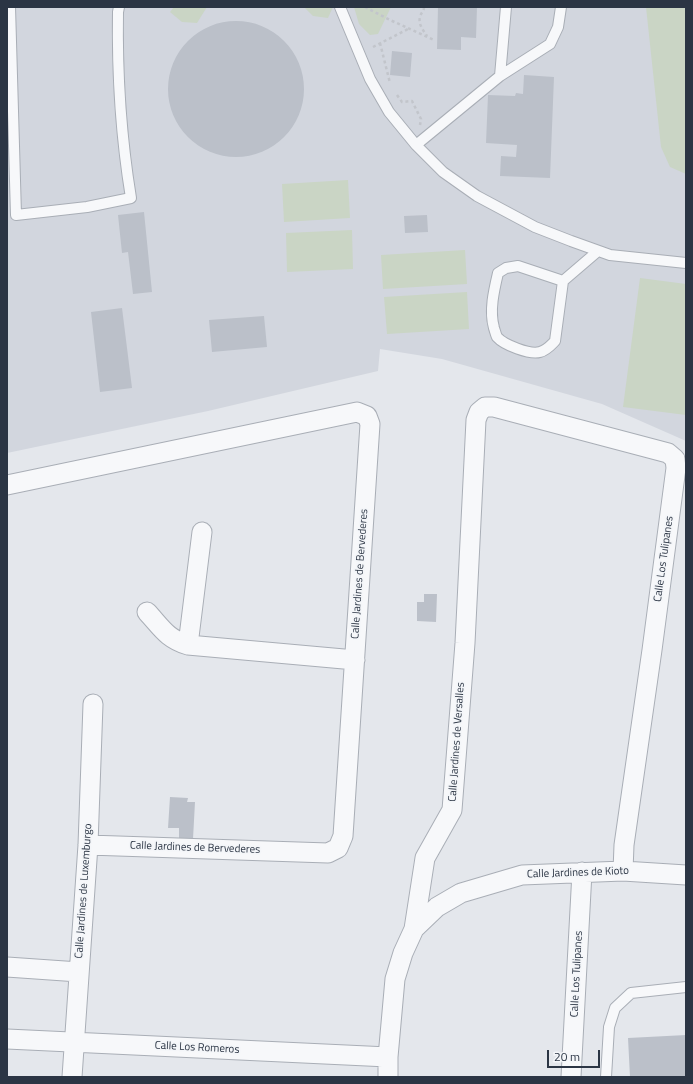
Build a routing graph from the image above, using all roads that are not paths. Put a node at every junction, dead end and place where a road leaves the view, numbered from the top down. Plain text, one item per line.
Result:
1 (10, 7) edge
2 (119, 7) edge
3 (340, 7) edge
4 (506, 7) edge
5 (561, 7) edge
6 (500, 76) junction
7 (416, 145) junction
8 (598, 251) junction
9 (686, 263) edge
10 (562, 281) junction
11 (476, 420) joint
12 (7, 485) edge
13 (202, 532) dead end
14 (147, 612) dead end
15 (188, 645) junction
16 (355, 660) junction
17 (93, 704) dead end
18 (88, 845) junction
19 (623, 871) junction
20 (582, 872) junction
21 (686, 875) edge
22 (414, 929) junction
23 (7, 967) edge
24 (79, 972) junction
25 (686, 987) edge
26 (7, 1039) edge
27 (74, 1042) junction
28 (388, 1057) junction
29 (72, 1077) edge
30 (388, 1077) edge
31 (572, 1077) edge
32 (606, 1077) edge

1 - 2 lane
3 - 7 lane
4 - 6 lane
5 - 6 lane
6 - 7 lane
7 - 8 lane
8 - 9 lane
8 - 10 lane
10 - 10 lane
11 - 19 street, Calle Los Tulipanes
11 - 22 street, Calle Jardines de Versalles
12 - 16 street, Calle Jardines de Bervederes
13 - 15 street
14 - 15 street
15 - 16 street
16 - 18 street, Calle Jardines de Bervederes
17 - 18 street, Calle Jardines de Luxemburgo
18 - 24 street, Calle Jardines de Luxemburgo
19 - 20 street, Calle Jardines de Kioto
19 - 21 street, Calle Jardines de Kioto
20 - 22 street, Calle Jardines de Kioto
20 - 31 street, Calle Los Tulipanes
22 - 28 street, Calle Jardines de Versalles
23 - 24 street
24 - 27 street, Calle Jardines de Luxemburgo
25 - 32 lane
26 - 27 street, Calle Los Romeros
27 - 28 street, Calle Los Romeros
27 - 29 street, Calle Jardines de Luxemburgo
28 - 30 street, Calle Jardines de Versalles

